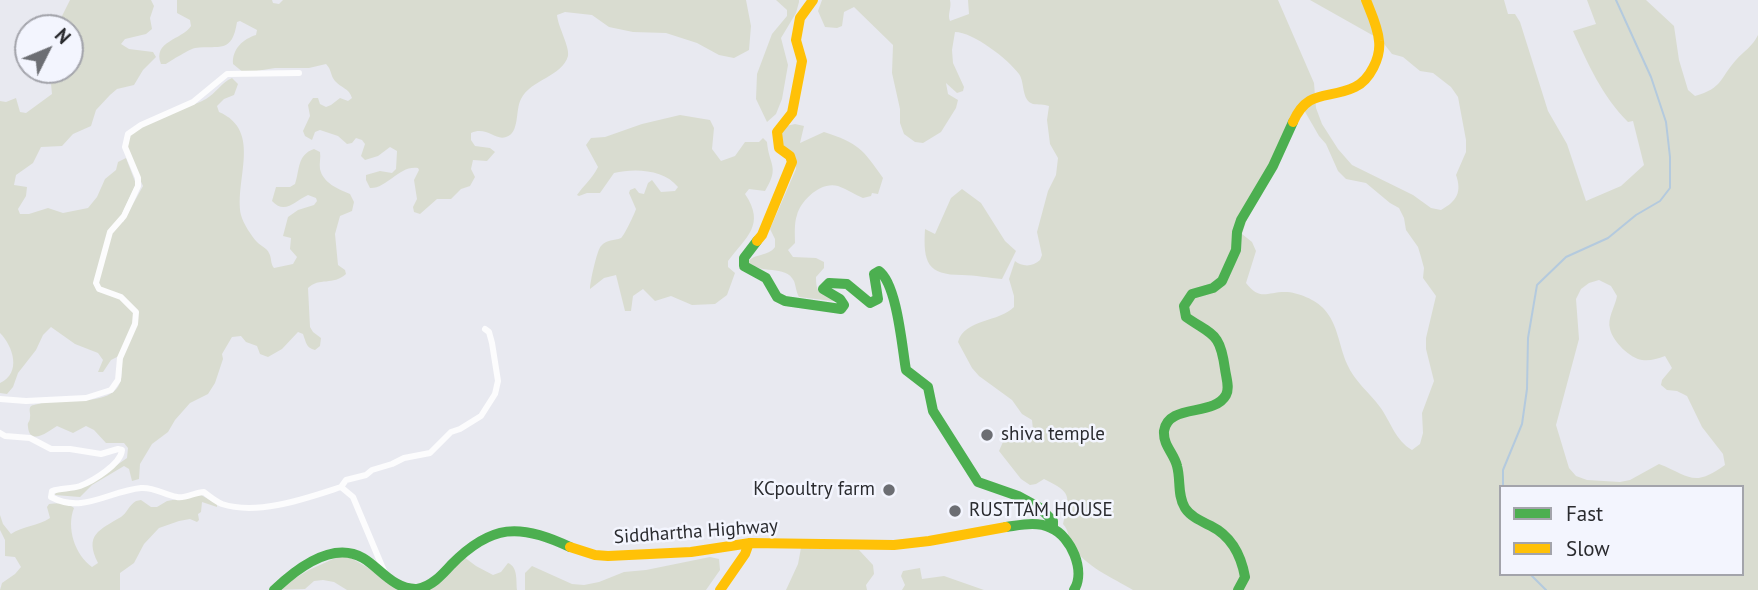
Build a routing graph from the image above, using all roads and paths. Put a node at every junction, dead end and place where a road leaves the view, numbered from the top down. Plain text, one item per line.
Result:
1 (813, 0) edge
2 (1366, 0) edge
3 (299, 73) dead end
4 (485, 329) dead end
5 (0, 399) edge
6 (0, 433) edge
7 (341, 487) junction
8 (1053, 528) junction
9 (749, 542) junction
10 (384, 575) junction
11 (274, 590) edge
12 (720, 590) edge
13 (1074, 590) edge
14 (1238, 590) edge

1 - 8 main road
2 - 14 main road
3 - 5 street
4 - 7 street
6 - 7 street
7 - 10 street
8 - 9 main road, Siddhartha Highway
8 - 13 main road
9 - 10 main road, Siddhartha Highway
9 - 12 main road
10 - 11 main road, Siddhartha Highway

